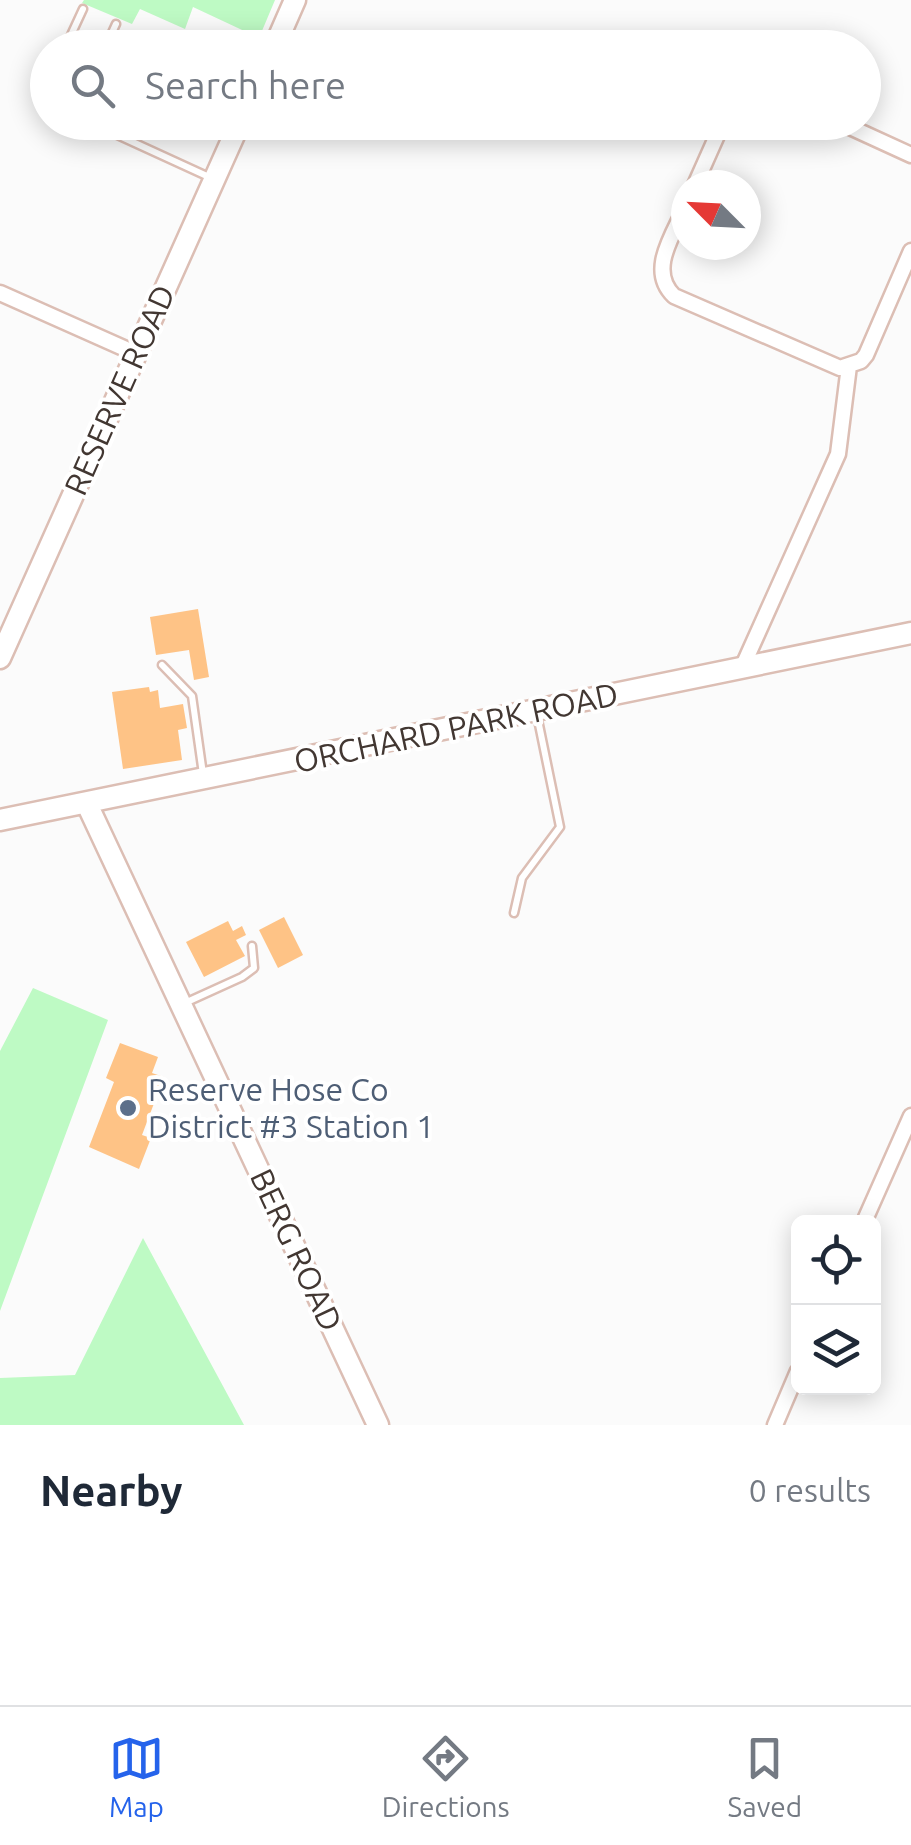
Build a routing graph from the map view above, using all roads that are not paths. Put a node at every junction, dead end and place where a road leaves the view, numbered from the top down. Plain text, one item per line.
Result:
1 (295, 0) edge
2 (83, 10) dead end
3 (116, 24) dead end
4 (74, 30) edge
5 (114, 30) edge
6 (282, 30) edge
7 (129, 140) edge
8 (228, 140) edge
9 (715, 140) edge
10 (878, 140) edge
11 (911, 155) edge
12 (702, 170) edge
13 (214, 180) junction
14 (671, 240) edge
15 (911, 251) edge
16 (0, 293) edge
17 (137, 354) junction
18 (849, 366) junction
19 (911, 633) edge
20 (0, 658) edge
21 (162, 665) dead end
22 (742, 668) junction
23 (536, 711) junction
24 (204, 780) junction
25 (87, 804) junction
26 (0, 820) edge
27 (514, 913) dead end
28 (252, 946) dead end
29 (181, 1004) junction
30 (911, 1116) edge
31 (867, 1215) edge
32 (791, 1387) edge
33 (378, 1425) edge
34 (775, 1425) edge

1 - 6 street
2 - 4 lane
3 - 5 lane
7 - 13 lane
8 - 13 street, RESERVE ROAD
9 - 12 street
10 - 11 street
13 - 17 street, RESERVE ROAD
14 - 18 street
15 - 18 street
16 - 17 street
17 - 20 street, RESERVE ROAD
18 - 22 street
19 - 22 street, ORCHARD PARK ROAD
21 - 24 lane
22 - 23 street, ORCHARD PARK ROAD
23 - 24 street, ORCHARD PARK ROAD
23 - 27 lane
24 - 25 street, ORCHARD PARK ROAD
25 - 26 street, ORCHARD PARK ROAD
25 - 29 street, BERG ROAD
28 - 29 lane
29 - 33 street, BERG ROAD
30 - 31 street
32 - 34 street

